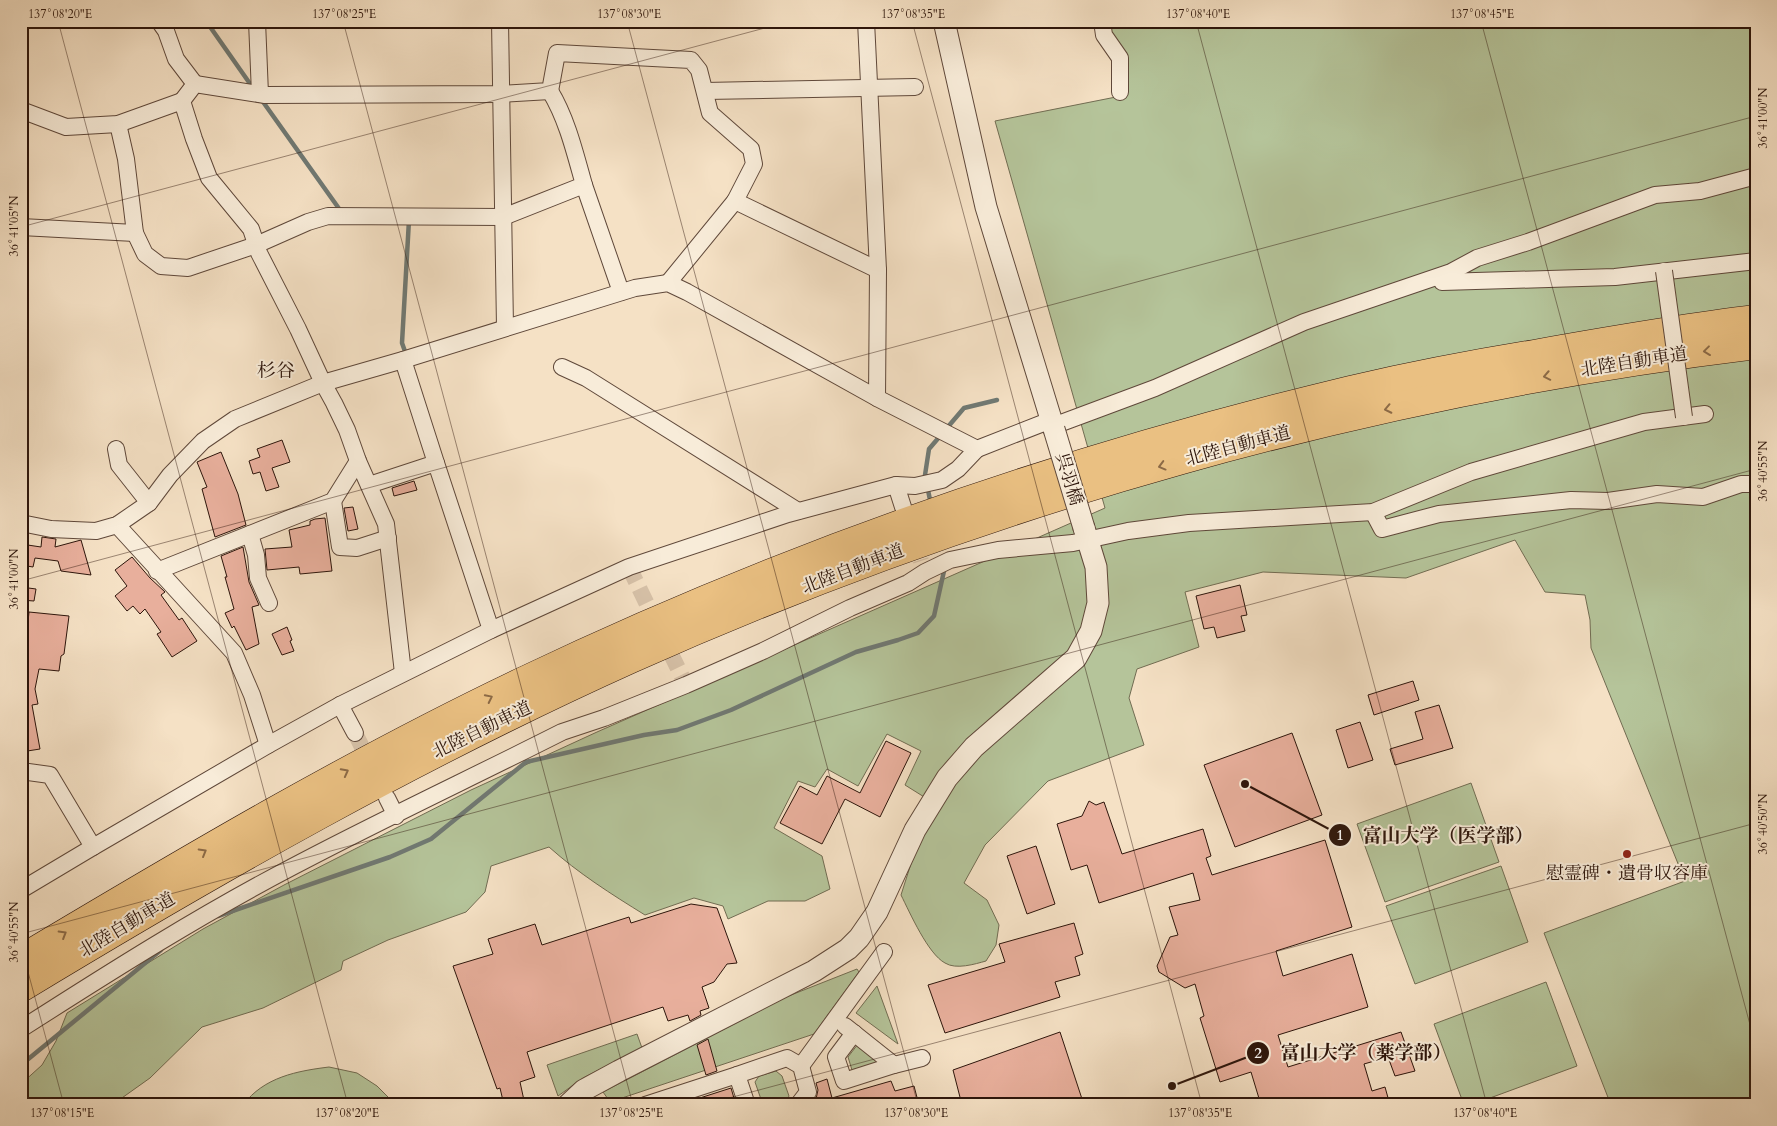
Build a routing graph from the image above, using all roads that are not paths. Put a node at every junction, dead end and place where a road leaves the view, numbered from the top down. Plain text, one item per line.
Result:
1 (160, 21) edge
2 (257, 21) edge
3 (500, 21) edge
4 (866, 21) edge
5 (944, 21) edge
6 (1102, 21) edge
7 (195, 84) junction
8 (869, 87) junction
9 (915, 87) dead end
10 (550, 91) junction
11 (705, 91) junction
12 (1120, 92) dead end
13 (260, 94) junction
14 (501, 94) junction
15 (182, 101) junction
16 (21, 110) edge
17 (118, 124) junction
18 (1756, 176) edge
19 (584, 185) junction
20 (735, 200) junction
21 (503, 217) junction
22 (21, 228) edge
23 (136, 233) junction
24 (256, 244) junction
25 (1756, 261) edge
26 (878, 270) junction
27 (1664, 271) junction
28 (668, 282) junction
29 (1442, 282) dead end
30 (621, 292) junction
31 (1756, 319) edge
32 (505, 327) junction
33 (1756, 345) edge
34 (403, 360) junction
35 (562, 367) dead end
36 (322, 383) junction
37 (877, 398) junction
38 (1705, 414) dead end
39 (1684, 417) junction
40 (1052, 425) junction
41 (116, 449) dead end
42 (977, 449) junction
43 (358, 461) junction
44 (436, 463) junction
45 (1756, 484) edge
46 (896, 485) junction
47 (369, 486) junction
48 (333, 501) junction
49 (149, 503) junction
50 (903, 506) dead end
51 (798, 512) junction
52 (1373, 512) junction
53 (21, 523) edge
54 (117, 525) junction
55 (250, 534) junction
56 (1086, 534) junction
57 (388, 538) junction
58 (158, 571) junction
59 (269, 603) dead end
60 (491, 630) junction
61 (403, 673) junction
62 (340, 705) junction
63 (355, 733) tunnel mouth
64 (268, 745) junction
65 (21, 771) edge
66 (387, 798) dead end
67 (396, 816) junction
68 (93, 846) junction
69 (21, 890) edge
70 (884, 952) dead end
71 (21, 959) edge
72 (21, 988) edge
73 (836, 1019) junction
74 (21, 1029) edge
75 (854, 1033) junction
76 (922, 1058) dead end
77 (894, 1065) junction
78 (801, 1066) junction
79 (737, 1074) junction
80 (577, 1102) edge
81 (645, 1105) edge
82 (747, 1105) edge
83 (798, 1105) edge

1 - 7 street
2 - 13 street
3 - 14 street
4 - 8 street
5 - 40 street, 呉羽橋
6 - 12 street
7 - 13 street
7 - 15 street
8 - 9 street
8 - 11 street
8 - 26 street
10 - 11 street
10 - 14 street
10 - 19 street
11 - 20 street
13 - 14 street
14 - 21 street
15 - 17 street
15 - 24 street
16 - 17 street
17 - 23 street
18 - 40 street
19 - 21 street
19 - 30 street
20 - 26 street
20 - 28 street
21 - 24 street
21 - 32 street
22 - 23 street
23 - 24 street
24 - 36 street
25 - 27 street
26 - 37 street
27 - 29 street
27 - 39 street, bridge
28 - 30 street
28 - 37 street
30 - 32 street
71 -> 31 highway, 北陸自動車道
32 - 34 street
33 -> 72 highway, 北陸自動車道
34 - 36 street
34 - 44 street
35 - 51 street
36 - 43 street
36 - 49 street
37 - 42 street
38 - 39 street
39 - 52 street
40 - 42 street
40 - 56 street, 呉羽橋, bridge
41 - 49 street
42 - 46 street
43 - 47 street
43 - 48 street
44 - 47 street
44 - 60 street
45 - 52 street
46 - 50 street
46 - 51 street
47 - 57 street
48 - 55 street
48 - 57 street
49 - 54 street
51 - 60 street
52 - 56 street
53 - 54 street
54 - 58 street
55 - 58 street
55 - 59 street
56 - 67 street
56 - 80 street, 呉羽橋
57 - 61 street
58 - 64 street
60 - 61 street
61 - 62 street
62 - 63 street
62 - 64 street
64 - 68 street
65 - 68 street
66 - 67 street
67 - 74 street
68 - 69 street
70 - 73 street
73 - 75 street
73 - 78 street
75 - 77 street
75 - 77 street
76 - 77 street
78 - 79 street
78 - 83 street
79 - 81 street
79 - 82 street

